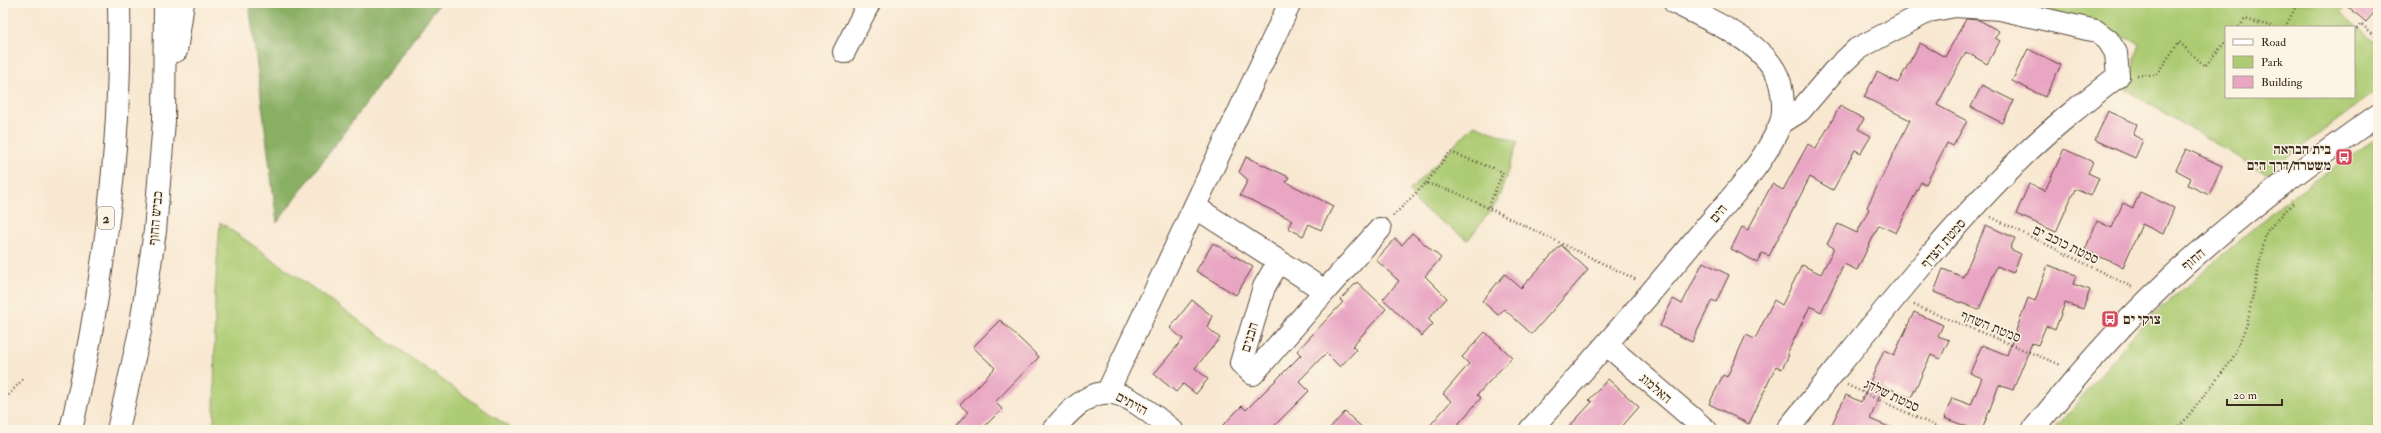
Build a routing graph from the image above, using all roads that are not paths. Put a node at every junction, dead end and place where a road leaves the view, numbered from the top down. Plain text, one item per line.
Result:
1 (119, 3) edge
2 (165, 3) edge
3 (184, 3) edge
4 (869, 3) edge
5 (1290, 3) edge
6 (1675, 3) edge
7 (844, 52) dead end
8 (2378, 115) edge
9 (164, 121) junction
10 (1781, 123) junction
11 (1195, 207) junction
12 (1380, 229) road end
13 (1279, 261) junction
14 (1325, 291) junction
15 (1607, 345) junction
16 (1108, 391) junction
17 (71, 430) edge
18 (118, 430) edge
19 (1052, 430) edge
20 (1172, 430) edge
21 (1530, 430) edge
22 (1706, 430) edge
23 (1787, 430) edge
24 (2032, 430) edge

1 - 17 main road, 2
2 - 9 main road, כביש החוף
3 - 9 main road
4 - 7 main road
5 - 11 main road
6 - 10 main road, הים
8 - 24 main road, החוף
9 - 18 main road, כביש החוף
10 - 15 main road, הים
10 - 23 main road, סמטת הצדף
11 - 13 main road
11 - 16 main road
12 - 14 main road, הבנים
13 - 14 main road
13 - 14 main road, הבנים
15 - 21 main road, הים
15 - 22 main road, האלמוג
16 - 19 main road, הזיתים
16 - 20 main road, הזיתים

